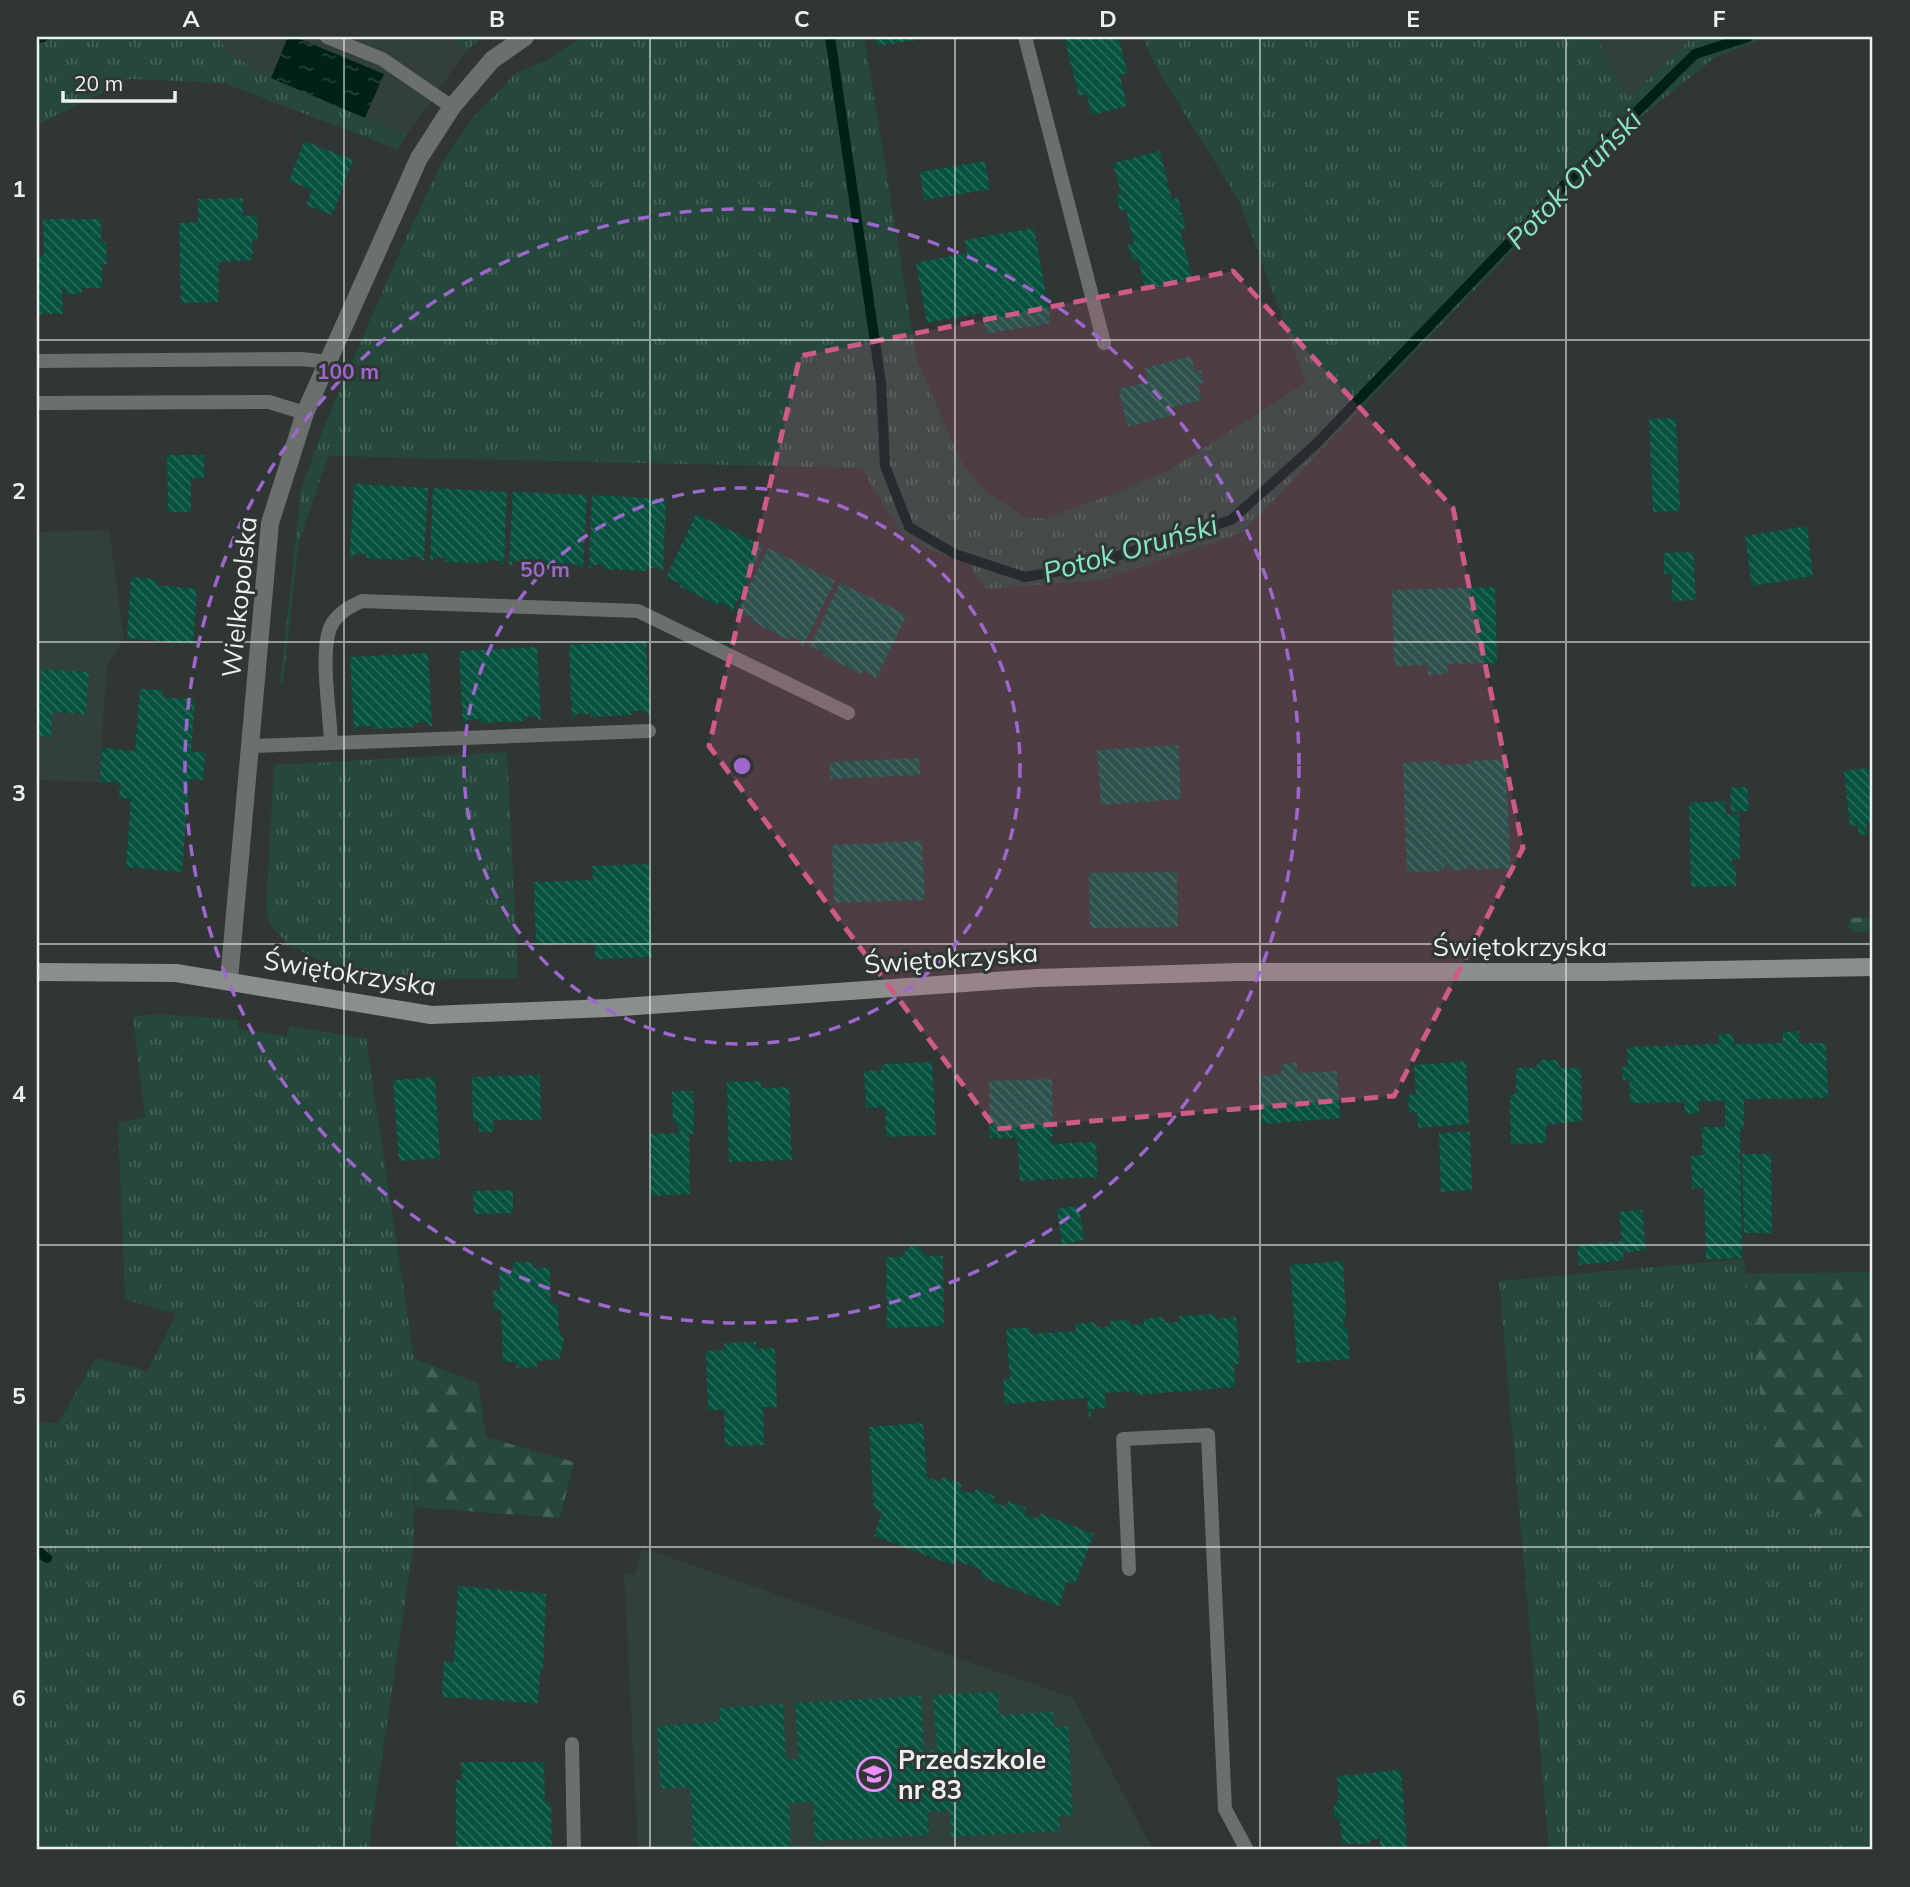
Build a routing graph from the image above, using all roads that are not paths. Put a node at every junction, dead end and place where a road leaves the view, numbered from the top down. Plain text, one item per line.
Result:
1 (327, 37) edge
2 (525, 37) edge
3 (1025, 37) edge
4 (452, 107) junction
5 (1104, 343) dead end
6 (37, 361) edge
7 (328, 362) junction
8 (37, 403) edge
9 (305, 413) junction
10 (848, 713) dead end
11 (649, 731) dead end
12 (331, 742) junction
13 (251, 746) junction
14 (1873, 967) edge
15 (37, 972) edge
16 (229, 981) junction
17 (1129, 1569) dead end
18 (572, 1744) dead end
19 (574, 1850) edge
20 (1247, 1850) edge

1 - 4 lane
2 - 4 street, Wielkopolska
3 - 5 lane
4 - 7 street, Wielkopolska
6 - 7 lane
7 - 9 street, Wielkopolska
8 - 9 lane
9 - 13 street, Wielkopolska
10 - 12 lane
11 - 12 lane
12 - 13 lane
13 - 16 street, Wielkopolska
14 - 16 main road, Świętokrzyska
15 - 16 main road, Świętokrzyska
17 - 20 lane
18 - 19 lane

